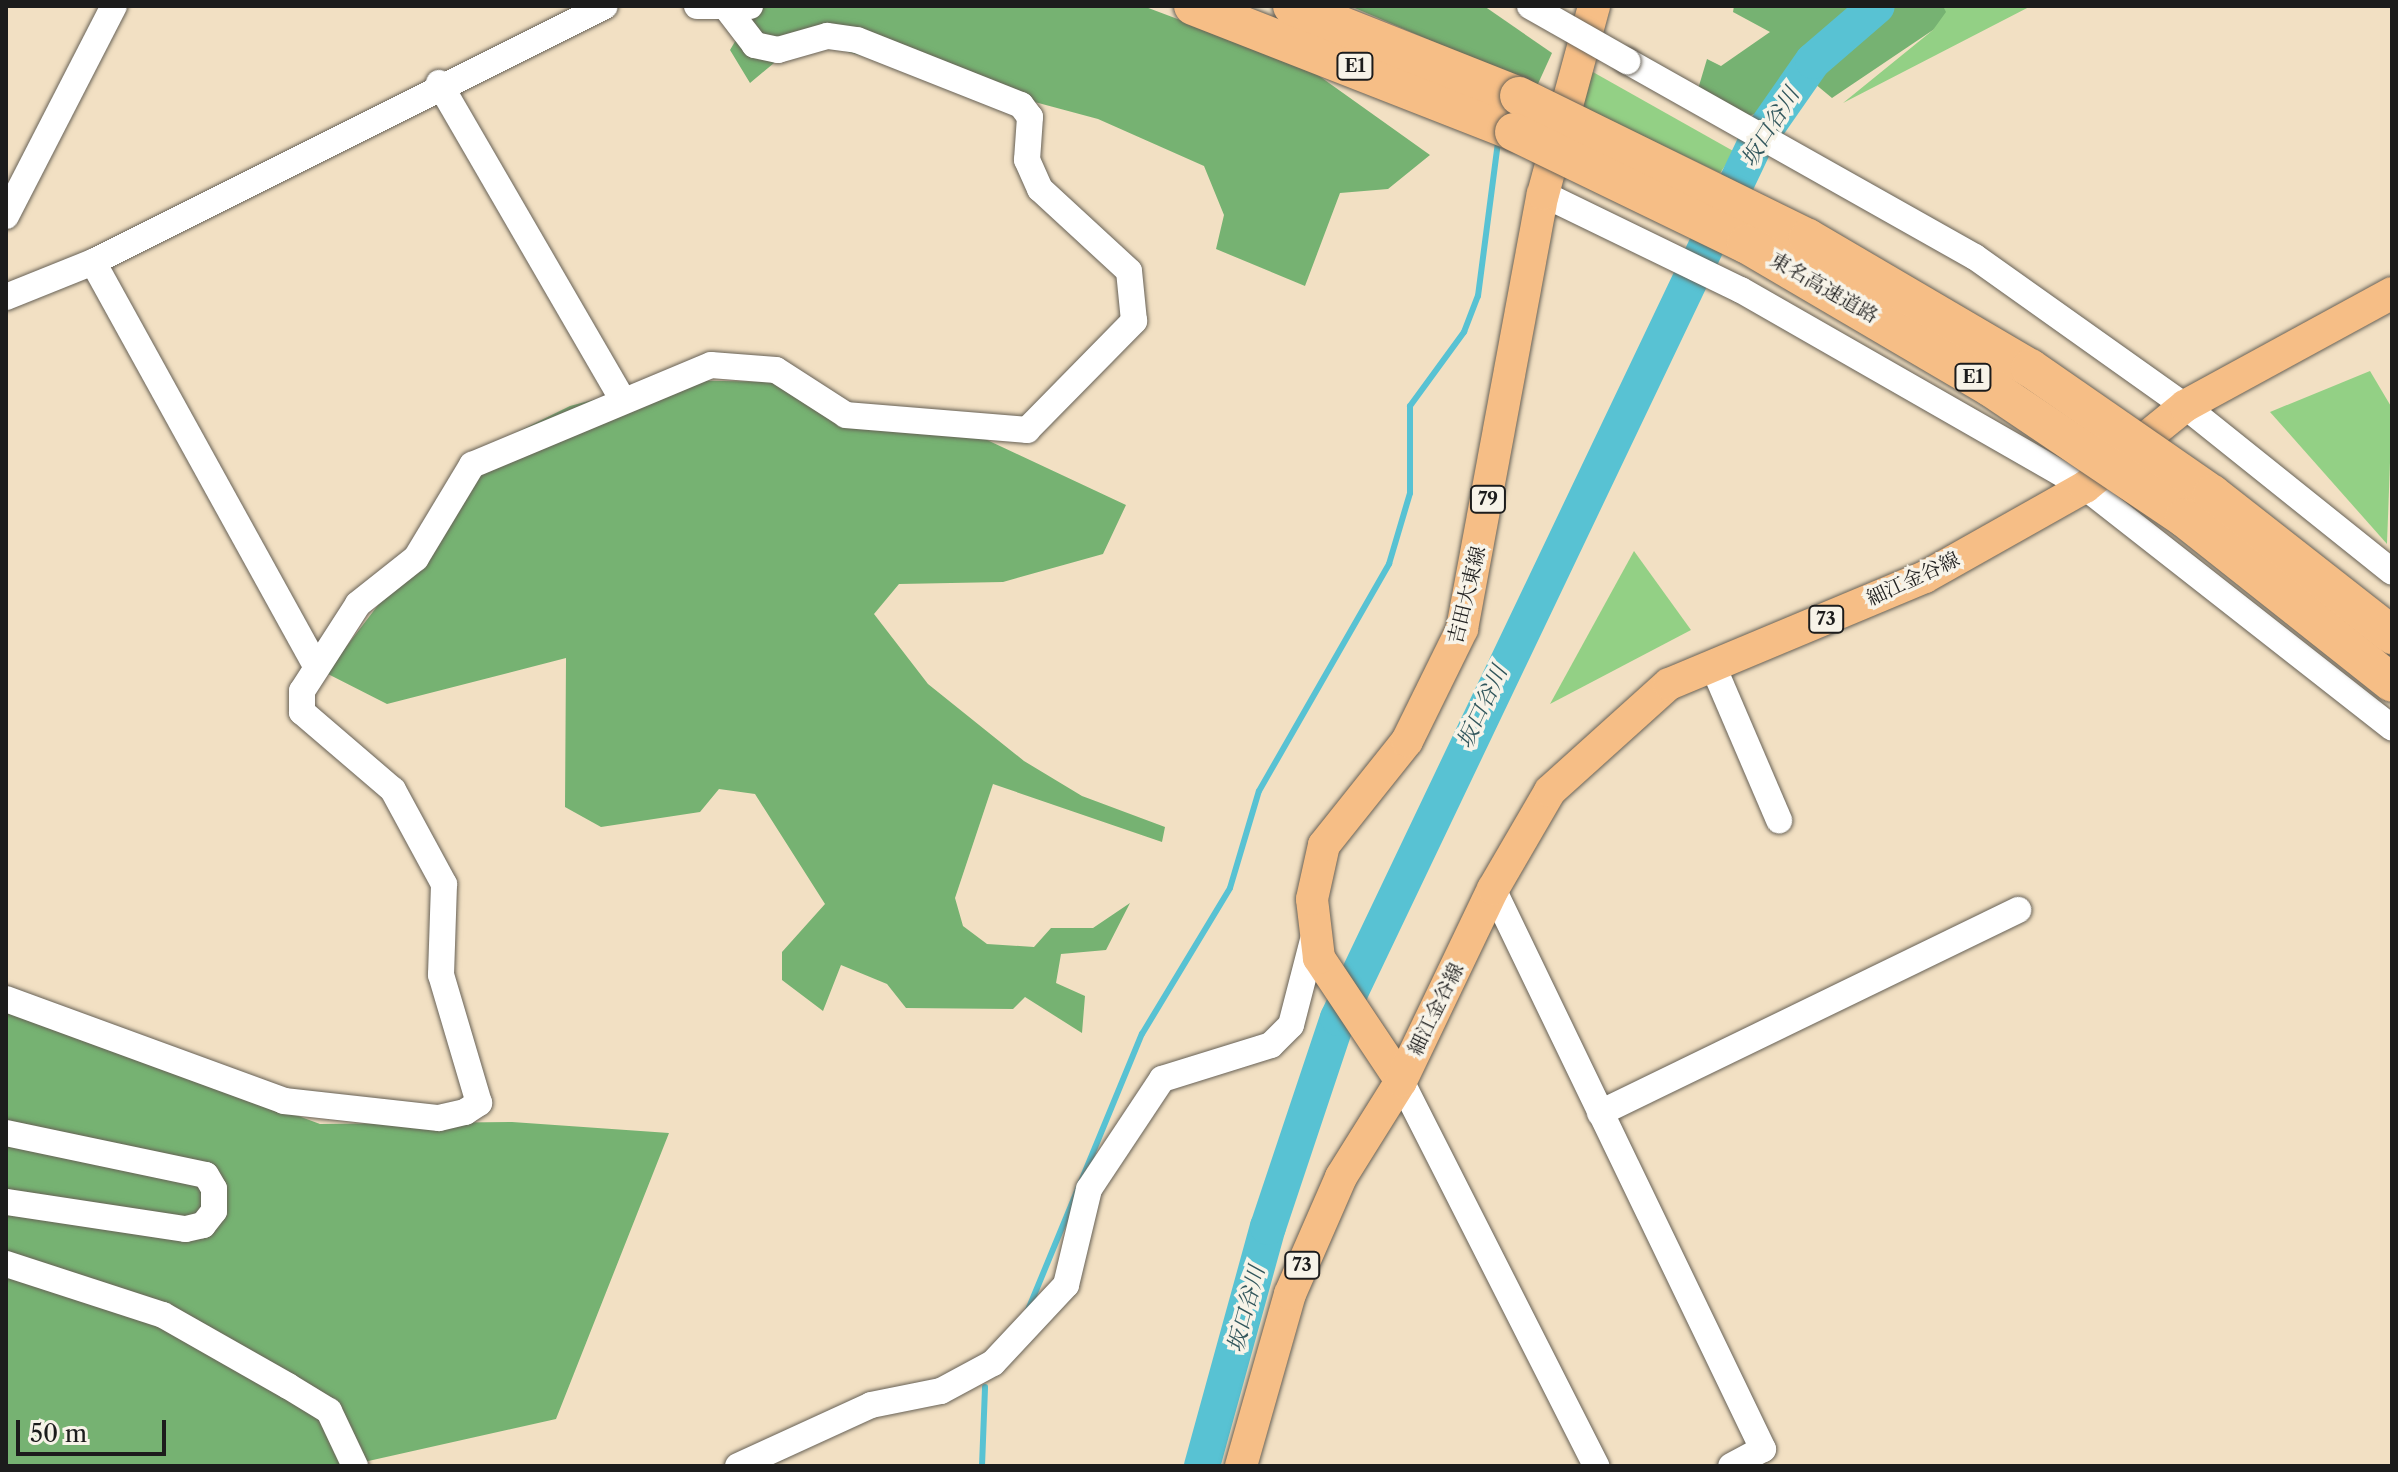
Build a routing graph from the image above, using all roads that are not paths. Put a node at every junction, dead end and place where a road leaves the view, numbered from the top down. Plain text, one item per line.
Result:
1 (114, 6) edge
2 (605, 6) edge
3 (697, 6) edge
4 (1193, 6) edge
5 (1292, 6) edge
6 (1530, 6) edge
7 (1594, 6) edge
8 (739, 8) edge
9 (439, 83) junction
10 (1517, 114) junction
11 (1545, 187) junction
12 (6, 216) edge
13 (93, 262) junction
14 (1740, 283) junction
15 (2392, 293) edge
16 (6, 297) edge
17 (621, 397) junction
18 (2185, 406) junction
19 (2093, 481) junction
20 (2392, 572) edge
21 (2392, 635) edge
22 (315, 664) junction
23 (1713, 666) junction
24 (2392, 683) edge
25 (2392, 728) edge
26 (1779, 820) dead end
27 (1493, 889) junction
28 (2018, 910) dead end
29 (1316, 949) junction
30 (6, 999) edge
31 (1394, 1070) junction
32 (1600, 1113) junction
33 (6, 1133) edge
34 (6, 1202) edge
35 (6, 1264) edge
36 (794, 1456) edge
37 (355, 1466) edge
38 (738, 1466) edge
39 (1241, 1466) edge
40 (1596, 1466) edge
41 (1731, 1466) edge

1 - 12 street
2 - 9 street
3 - 8 street
4 - 10 highway, 東名高速道路 / E1
5 - 10 highway, 東名高速道路 / E1
6 - 18 street, bridge
7 - 11 main road, 吉田大東線 / 79
8 - 17 street
9 - 13 street
9 - 17 street
10 - 21 highway, 東名高速道路 / E1, bridge
10 - 24 highway, 東名高速道路 / E1, bridge
11 - 14 street
11 - 14 street
11 - 29 main road, 吉田大東線 / 79
13 - 16 street
13 - 22 street
14 - 19 street
15 - 18 main road, 細江金谷線 / 73
17 - 22 street
18 - 19 main road, 細江金谷線 / 73
18 - 20 street
19 - 23 main road, 細江金谷線 / 73
19 - 25 street
22 - 30 street
23 - 26 street
23 - 27 main road, 細江金谷線 / 73
27 - 31 main road, 細江金谷線 / 73
27 - 32 street
28 - 32 street
29 - 31 main road
29 - 36 street
31 - 39 main road, 73
31 - 40 street
32 - 41 street
33 - 34 street
35 - 37 street
36 - 38 street

